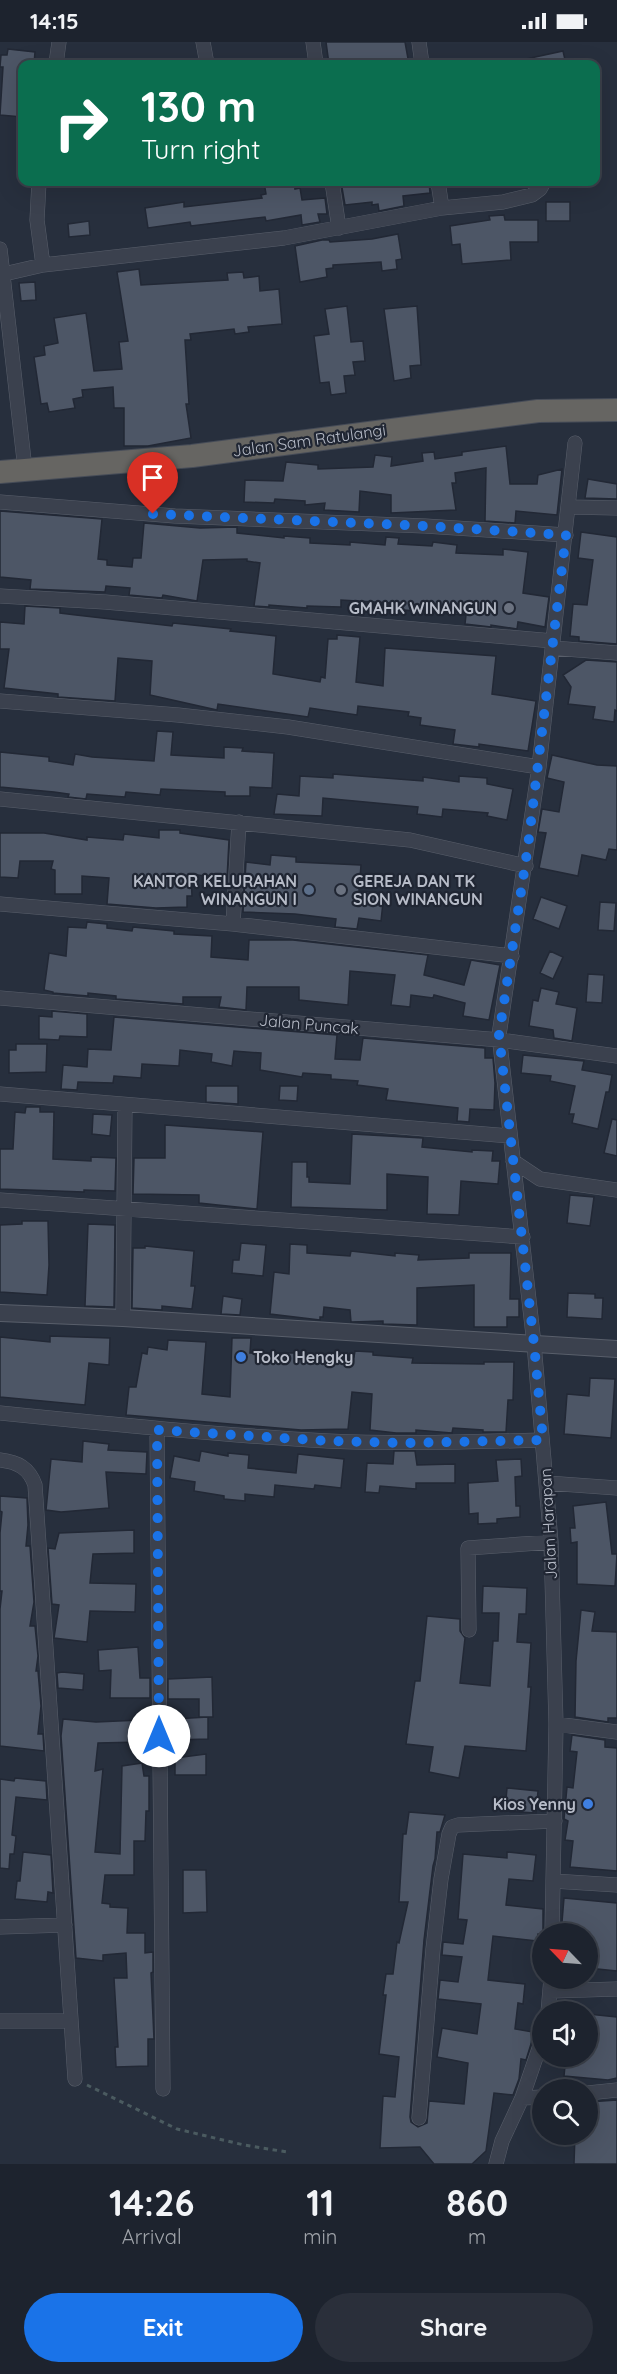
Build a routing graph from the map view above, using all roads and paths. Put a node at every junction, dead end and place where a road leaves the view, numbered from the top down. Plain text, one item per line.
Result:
1 (59, 42) edge
2 (203, 42) edge
3 (313, 42) edge
4 (419, 42) edge
5 (57, 60) edge
6 (206, 60) edge
7 (315, 60) edge
8 (421, 60) edge
9 (39, 186) edge
10 (333, 186) edge
11 (439, 186) edge
12 (542, 186) edge
13 (442, 208) junction
14 (339, 228) junction
15 (0, 249) edge
16 (43, 265) junction
17 (4, 274) junction
18 (617, 410) edge
19 (575, 443) dead end
20 (25, 469) junction
21 (0, 472) edge
22 (0, 502) edge
23 (569, 507) junction
24 (617, 508) edge
25 (566, 535) junction
26 (0, 596) edge
27 (553, 645) junction
28 (617, 653) edge
29 (0, 701) edge
30 (539, 767) junction
31 (0, 799) edge
32 (239, 822) junction
33 (526, 866) junction
34 (0, 904) edge
35 (233, 924) junction
36 (512, 956) junction
37 (0, 998) edge
38 (500, 1040) junction
39 (617, 1056) edge
40 (0, 1094) edge
41 (125, 1106) junction
42 (510, 1136) junction
43 (513, 1161) junction
44 (540, 1179) junction
45 (617, 1190) edge
46 (518, 1195) junction
47 (0, 1200) edge
48 (125, 1209) junction
49 (523, 1237) junction
50 (0, 1312) edge
51 (123, 1318) junction
52 (534, 1344) junction
53 (617, 1349) edge
54 (0, 1413) edge
55 (157, 1430) junction
56 (543, 1440) junction
57 (0, 1460) edge
58 (547, 1483) junction
59 (617, 1488) edge
60 (551, 1542) junction
61 (469, 1630) dead end
62 (556, 1724) junction
63 (617, 1731) edge
64 (555, 1821) junction
65 (553, 1881) junction
66 (617, 1885) edge
67 (552, 1923) edge
68 (65, 1925) junction
69 (0, 1927) edge
70 (598, 1988) edge
71 (617, 1989) edge
72 (0, 2020) edge
73 (71, 2021) junction
74 (533, 2067) edge
75 (75, 2079) joint
76 (162, 2089) dead end
77 (617, 2090) edge
78 (598, 2092) edge
79 (522, 2098) junction
80 (532, 2098) edge
81 (419, 2118) dead end
82 (287, 2152) dead end
83 (496, 2164) edge

1 - 5 street
2 - 6 street
3 - 7 street
4 - 8 street
9 - 16 street
10 - 14 street
11 - 13 street
12 - 13 street
13 - 14 street
14 - 16 street
15 - 17 street
16 - 17 street
17 - 20 street
18 - 20 highway, Jalan Sam Ratulangi
19 - 23 street, Jalan Harapan
20 - 21 highway, Jalan Sam Ratulangi
22 - 25 street
23 - 24 street
23 - 25 street, Jalan Harapan
25 - 27 street, Jalan Harapan
26 - 27 street
27 - 28 street
27 - 30 street, Jalan Harapan
29 - 30 street
30 - 33 street, Jalan Harapan
31 - 32 street
32 - 33 street
32 - 35 street
33 - 36 street, Jalan Harapan
34 - 35 street
35 - 36 street
36 - 38 street, Jalan Harapan
37 - 38 street, Jalan Puncak
38 - 39 street, Jalan Puncak
38 - 42 street, Jalan Harapan
40 - 41 street
41 - 42 street
41 - 48 street
42 - 43 street, Jalan Harapan
43 - 44 street
43 - 46 street, Jalan Harapan
44 - 45 street
44 - 46 street
46 - 49 street, Jalan Harapan
47 - 48 street
48 - 49 street
48 - 51 street
49 - 52 street, Jalan Harapan
50 - 51 street
51 - 52 street
52 - 53 street
52 - 56 street, Jalan Harapan
54 - 55 street
55 - 56 street
55 - 76 street
56 - 58 street, Jalan Harapan
57 - 68 street
58 - 59 street
58 - 60 street, Jalan Harapan
60 - 61 street
60 - 62 street, Jalan Harapan
62 - 63 street
62 - 64 street, Jalan Harapan
64 - 65 street, Jalan Harapan
64 - 81 street
65 - 66 street
65 - 67 street, Jalan Harapan
68 - 69 street
68 - 73 street
70 - 71 street
72 - 73 street
73 - 75 street
74 - 79 street
75 - 82 path
77 - 78 street
79 - 80 street
79 - 83 street

